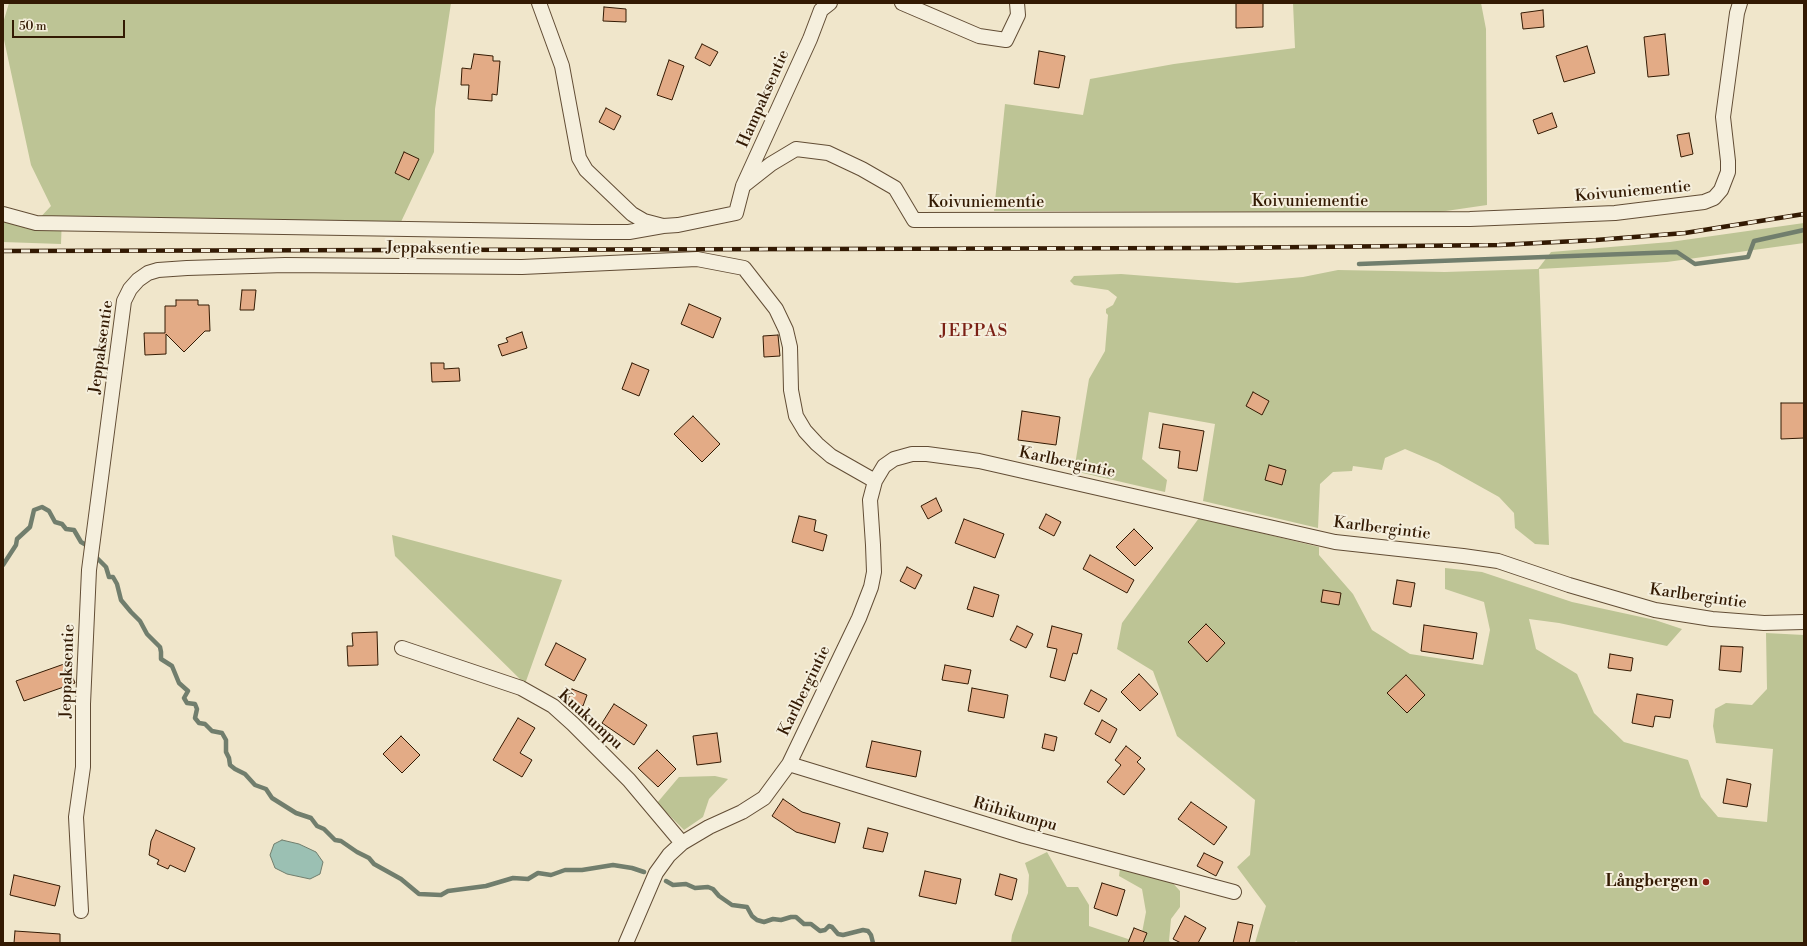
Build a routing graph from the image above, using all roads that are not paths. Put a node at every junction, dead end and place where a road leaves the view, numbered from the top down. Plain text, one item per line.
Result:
1 (539, 3) edge
2 (830, 3) edge
3 (902, 3) edge
4 (1017, 3) edge
5 (1740, 3) edge
6 (743, 186) junction
7 (3, 214) edge
8 (663, 226) junction
9 (875, 481) junction
10 (1804, 622) edge
11 (402, 648) dead end
12 (789, 764) junction
13 (682, 843) junction
14 (1234, 892) dead end
15 (81, 911) dead end
16 (626, 943) edge

1 - 8 street
2 - 6 street, Hampaksentie
3 - 4 street
5 - 6 street, Koivuniementie
6 - 8 street, Hampaksentie
7 - 8 street
9 - 10 street, Karlbergintie
9 - 12 street, Karlbergintie
9 - 15 street, Jeppaksentie
11 - 13 street, Kuukumpu
12 - 13 street, Karlbergintie
12 - 14 street, Riihikumpu
13 - 16 street, Karlbergintie

